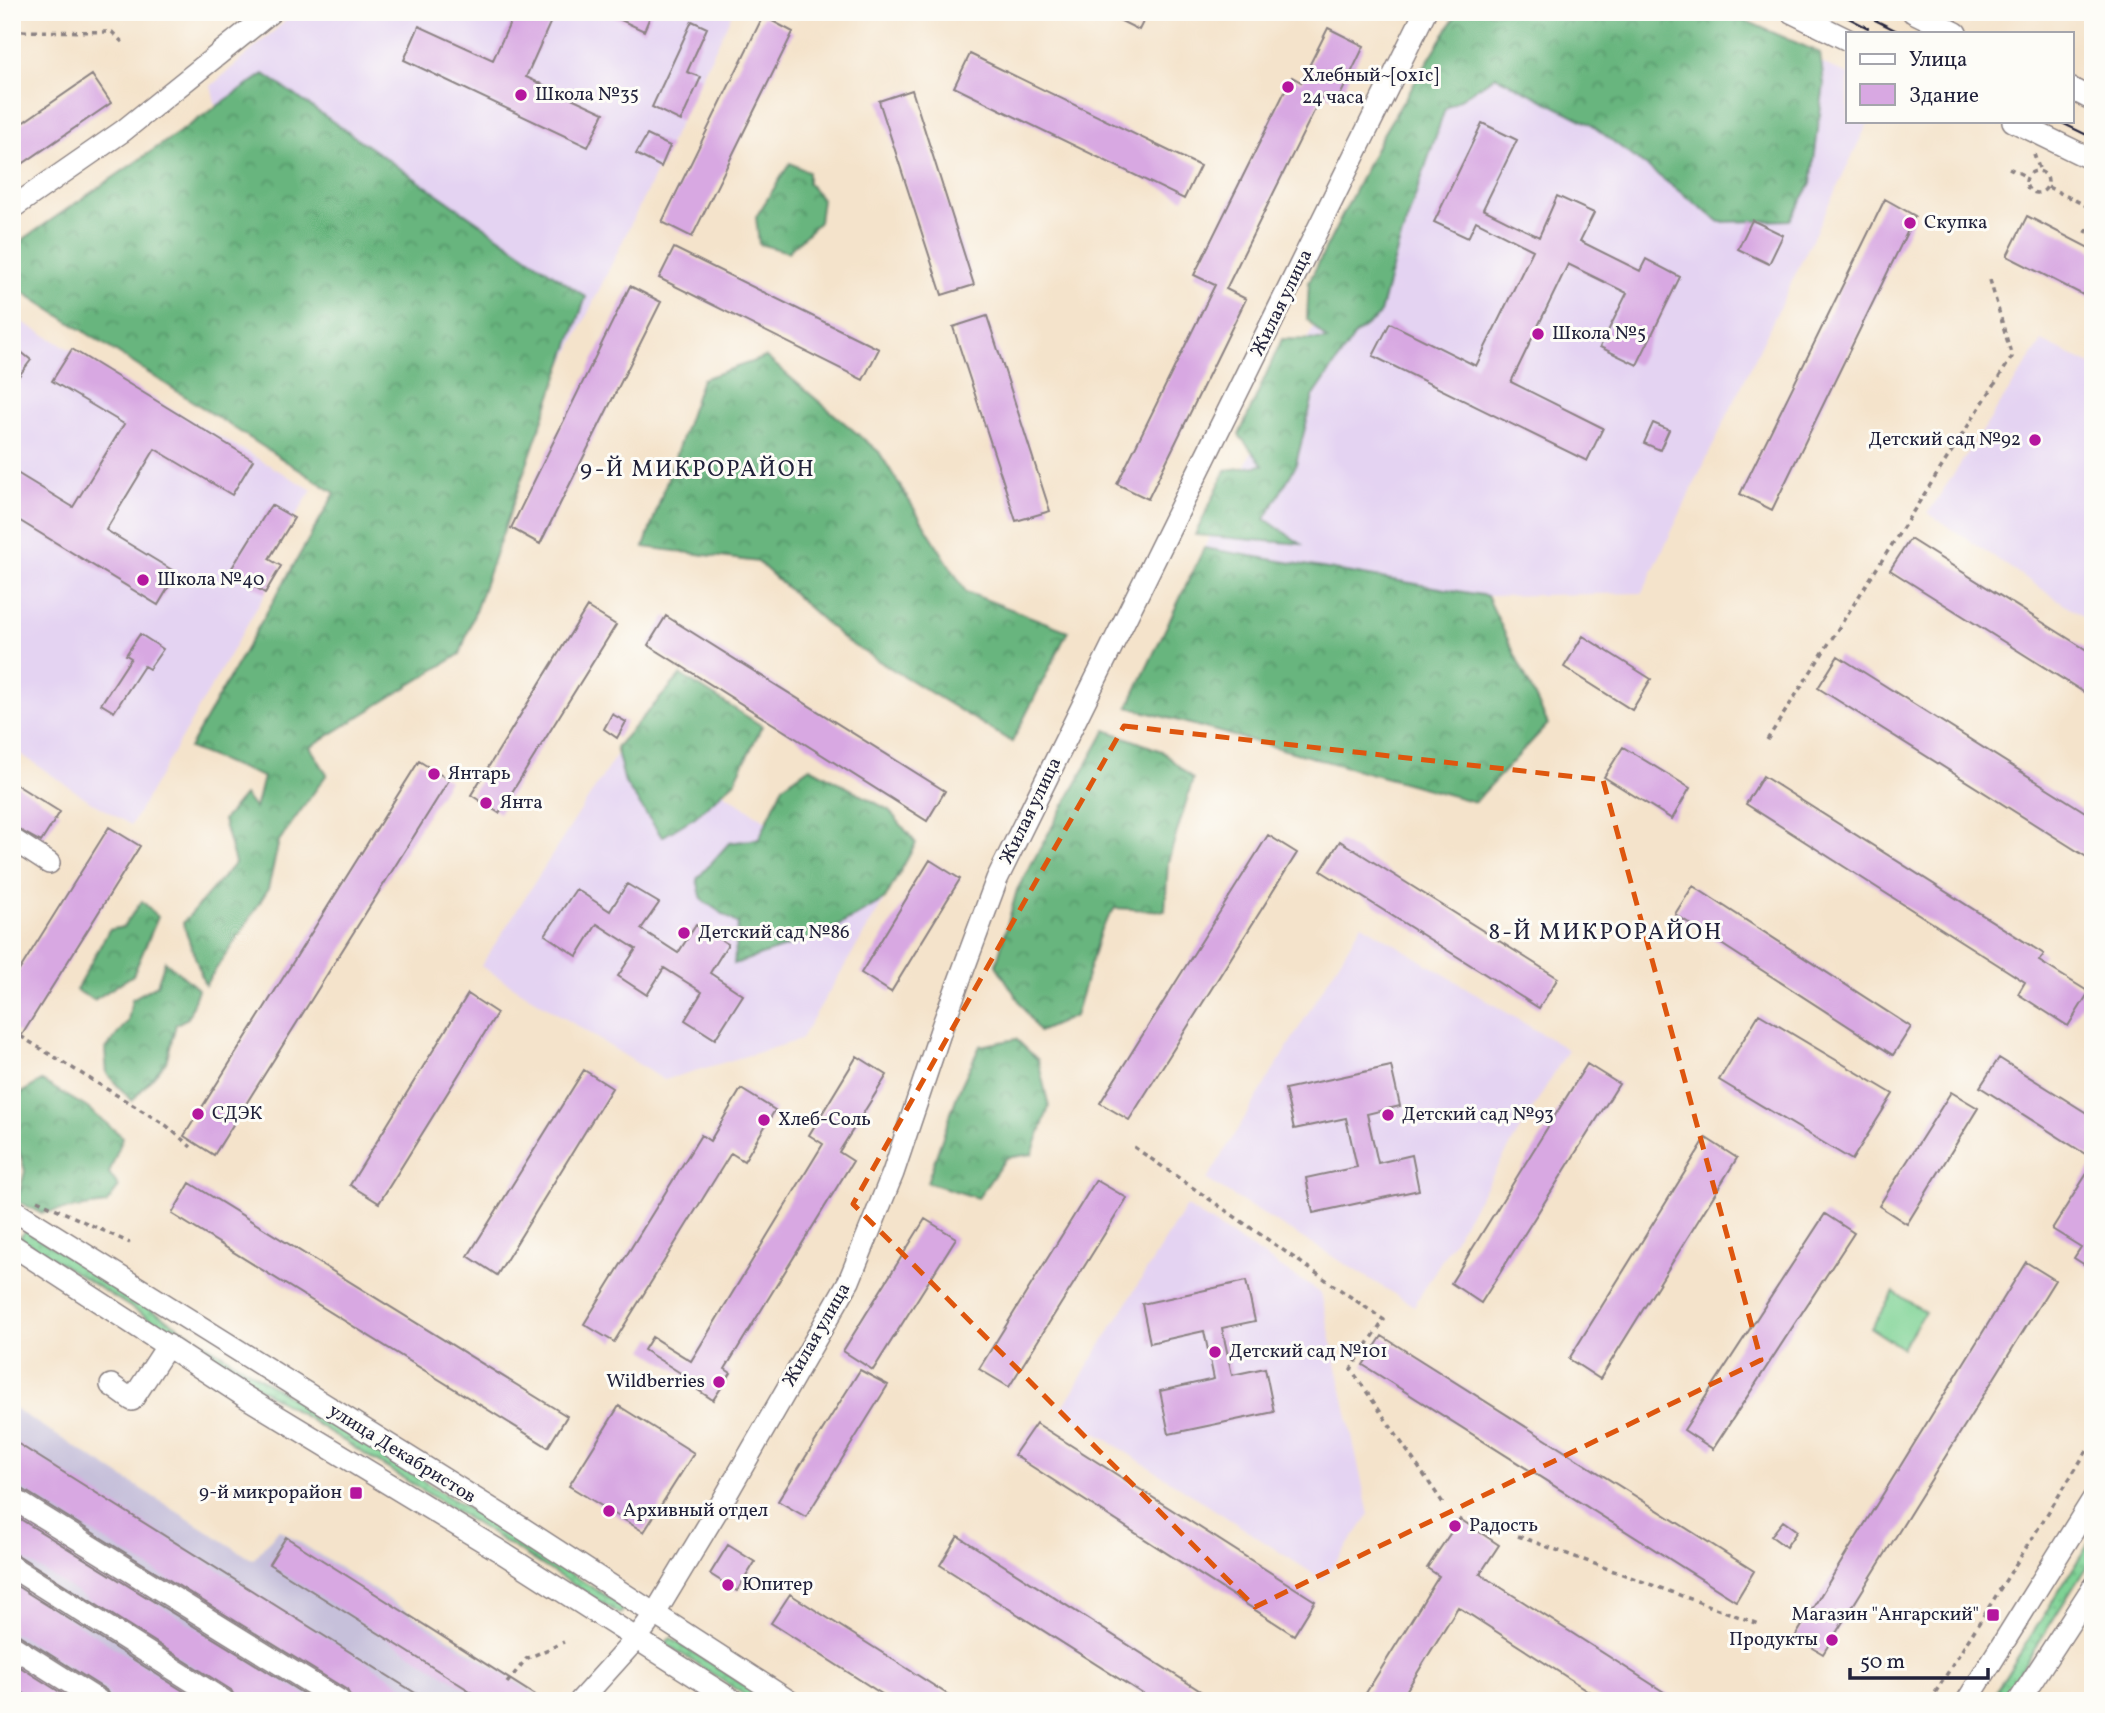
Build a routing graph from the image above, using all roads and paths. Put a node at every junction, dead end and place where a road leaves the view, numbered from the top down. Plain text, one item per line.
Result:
1 (271, 12) edge
2 (1425, 12) edge
3 (1790, 12) edge
4 (1913, 12) edge
5 (12, 31) edge
6 (1954, 32) edge
7 (1846, 39) edge
8 (123, 44) dead end
9 (2074, 90) edge
10 (2093, 100) edge
11 (2015, 122) edge
12 (2032, 146) dead end
13 (2093, 160) edge
14 (2010, 168) dead end
15 (2040, 171) junction
16 (2027, 177) junction
17 (2048, 187) junction
18 (12, 208) edge
19 (2093, 209) edge
20 (2093, 218) edge
21 (2086, 233) dead end
22 (1990, 281) dead end
23 (1767, 740) dead end
24 (12, 839) edge
25 (49, 863) dead end
26 (12, 1031) edge
27 (191, 1147) dead end
28 (1133, 1147) dead end
29 (36, 1199) dead end
30 (13, 1212) edge
31 (130, 1243) dead end
32 (12, 1245) edge
33 (168, 1345) junction
34 (111, 1385) dead end
35 (2093, 1441) edge
36 (12, 1498) edge
37 (2093, 1499) edge
38 (1443, 1503) dead end
39 (1518, 1536) dead end
40 (12, 1567) edge
41 (2093, 1587) edge
42 (654, 1615) junction
43 (1759, 1624) dead end
44 (636, 1639) junction
45 (564, 1643) dead end
46 (12, 1646) edge
47 (507, 1683) dead end
48 (99, 1701) edge
49 (224, 1701) edge
50 (340, 1701) edge
51 (580, 1701) edge
52 (734, 1701) edge
53 (789, 1701) edge
54 (1930, 1701) edge
55 (1967, 1701) edge
56 (2019, 1701) edge

1 - 18 street
2 - 42 street, Жилая улица
3 - 7 street
4 - 6 street
5 - 8 path
9 - 10 street
11 - 13 street
12 - 15 path
14 - 16 path
15 - 16 path
15 - 17 path
16 - 17 path
17 - 19 path
20 - 21 path
22 - 23 path
24 - 25 street
26 - 27 path
28 - 38 path
29 - 31 path
30 - 42 street, улица Декабристов
32 - 33 street, улица Декабристов
33 - 34 street
33 - 44 street, улица Декабристов
35 - 54 path
36 - 50 street
37 - 55 street
39 - 43 path
40 - 49 street
41 - 56 street
42 - 44 street, Жилая улица
42 - 53 street, улица Декабристов
44 - 51 street, Жилая улица
44 - 52 street, улица Декабристов
45 - 47 path
46 - 48 street

